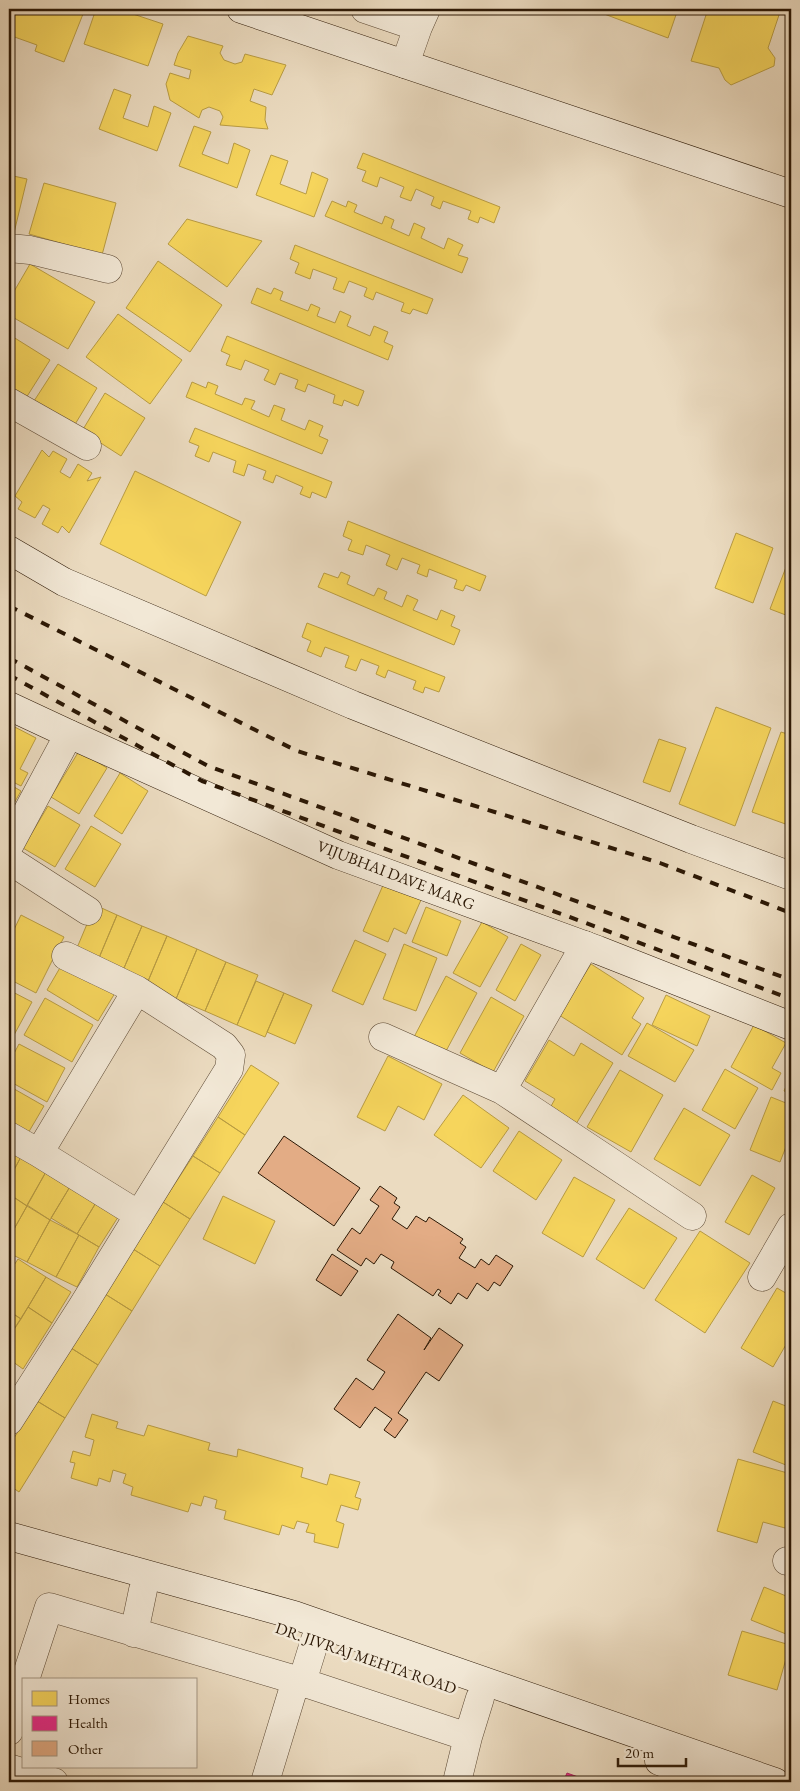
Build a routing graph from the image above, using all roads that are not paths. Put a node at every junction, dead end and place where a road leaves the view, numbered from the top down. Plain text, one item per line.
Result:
1 (241, 9) edge
2 (365, 9) edge
3 (422, 18) edge
4 (405, 64) junction
5 (791, 194) edge
6 (9, 248) edge
7 (108, 270) dead end
8 (9, 402) edge
9 (87, 446) dead end
10 (9, 550) edge
11 (9, 706) edge
12 (69, 734) junction
13 (9, 846) edge
14 (9, 860) edge
15 (791, 876) edge
16 (88, 910) dead end
17 (585, 945) junction
18 (66, 956) dead end
19 (137, 990) junction
20 (791, 1026) edge
21 (383, 1037) dead end
22 (502, 1090) junction
23 (9, 1136) edge
24 (39, 1153) junction
25 (139, 1214) junction
26 (692, 1216) dead end
27 (791, 1227) edge
28 (762, 1277) dead end
29 (9, 1421) edge
30 (9, 1536) edge
31 (9, 1554) edge
32 (143, 1590) junction
33 (134, 1633) junction
34 (315, 1640) junction
35 (26, 1678) edge
36 (299, 1681) junction
37 (22, 1690) edge
38 (480, 1698) junction
39 (9, 1731) edge
40 (468, 1737) junction
41 (9, 1768) edge
42 (54, 1782) edge
43 (265, 1782) edge
44 (457, 1782) edge
45 (716, 1782) edge
46 (775, 1782) edge

1 - 4 street
2 - 3 street
3 - 4 street
4 - 5 street
6 - 7 street
8 - 9 street
10 - 15 street
11 - 12 street, VIJUBHAI DAVE MARG
12 - 13 street
12 - 17 street, VIJUBHAI DAVE MARG
14 - 16 street
17 - 20 street, VIJUBHAI DAVE MARG
17 - 22 street
18 - 19 street
19 - 24 street
19 - 25 street
21 - 22 street
22 - 26 street
23 - 24 street
24 - 25 street
25 - 29 street
27 - 28 street
30 - 46 street
31 - 32 street, DR. JIVRAJ MEHTA ROAD
32 - 33 street
32 - 34 street, DR. JIVRAJ MEHTA ROAD
33 - 35 street
33 - 36 street
34 - 36 street
34 - 38 street, DR. JIVRAJ MEHTA ROAD
36 - 40 street
36 - 43 street
37 - 39 street
38 - 40 street
38 - 45 street, DR. JIVRAJ MEHTA ROAD
40 - 44 street
41 - 42 street

